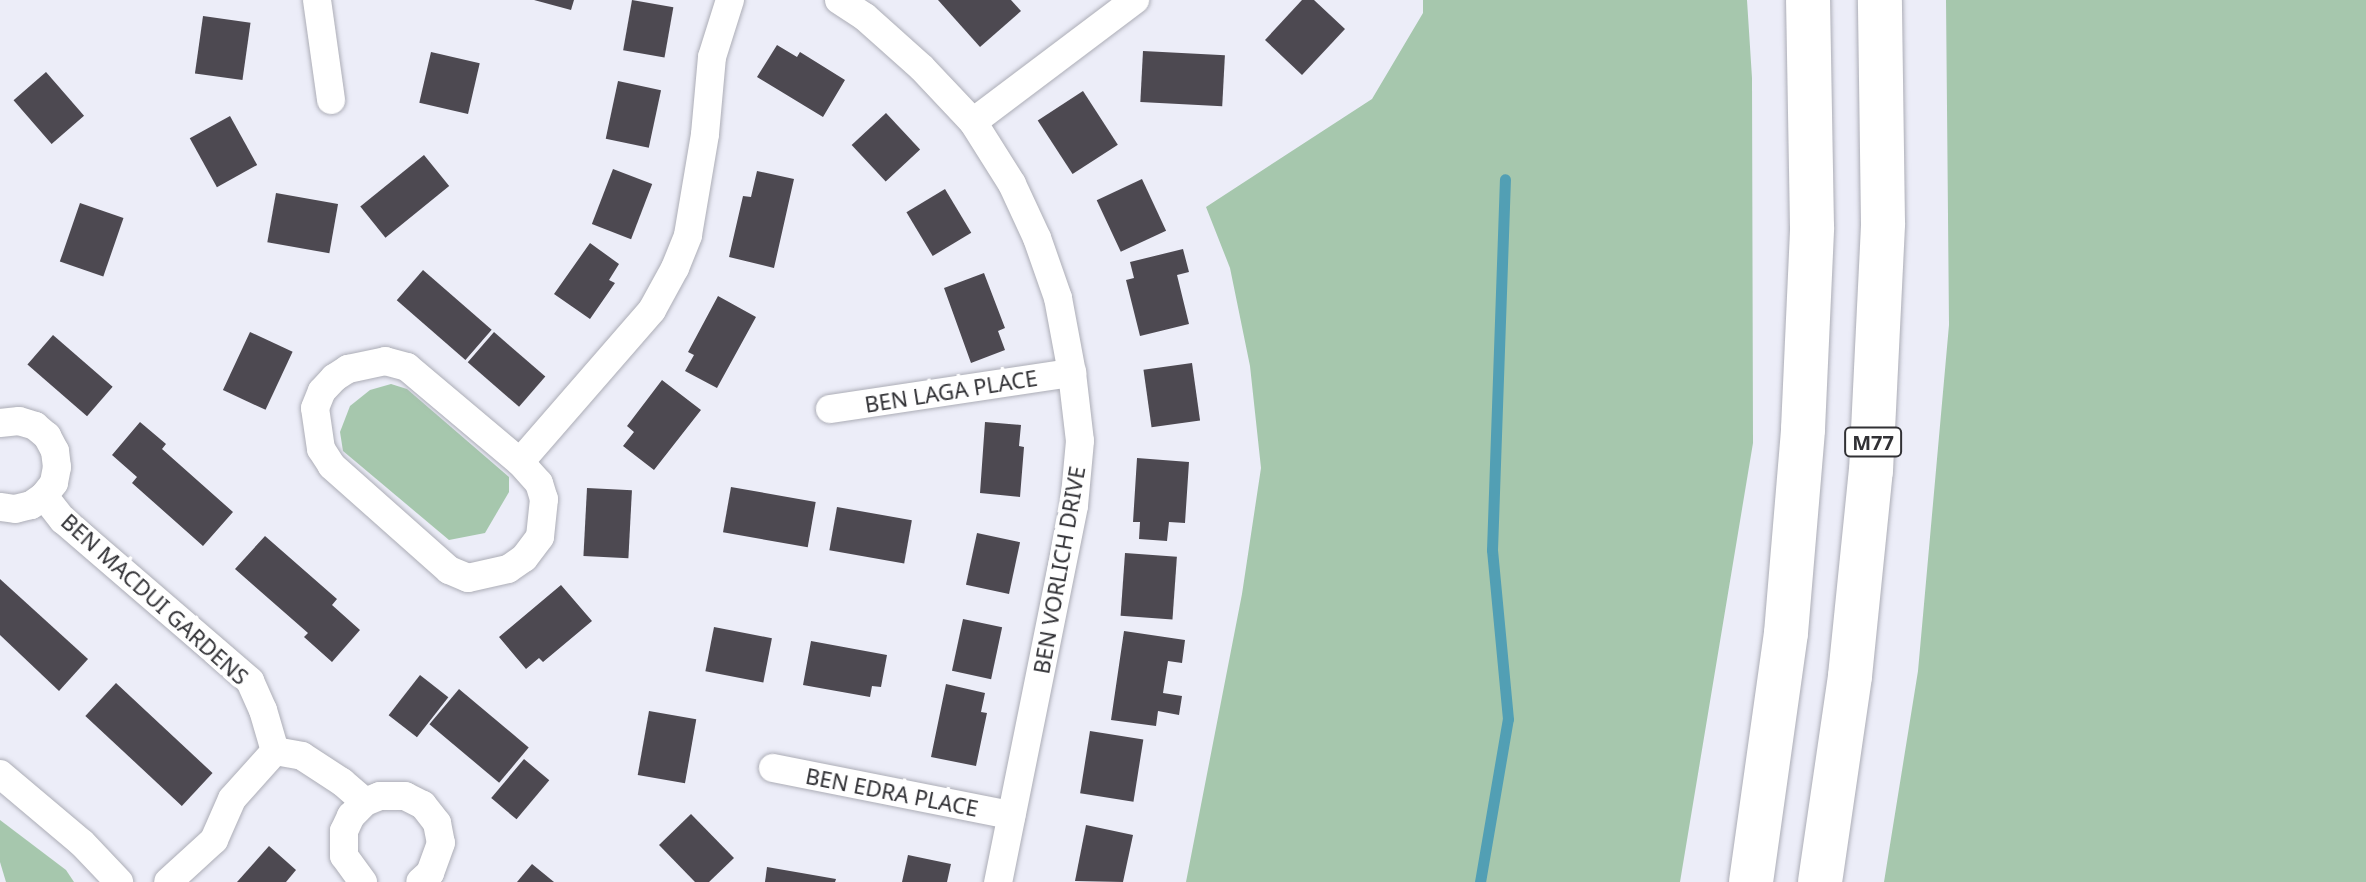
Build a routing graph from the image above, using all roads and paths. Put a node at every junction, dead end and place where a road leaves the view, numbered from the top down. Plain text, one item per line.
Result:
1 (317, 0) edge
2 (730, 0) edge
3 (839, 0) edge
4 (1135, 0) edge
5 (1808, 0) edge
6 (1880, 0) edge
7 (331, 100) dead end
8 (973, 122) junction
9 (1072, 373) junction
10 (830, 409) dead end
11 (0, 423) edge
12 (520, 462) junction
13 (44, 496) junction
14 (0, 507) edge
15 (275, 751) junction
16 (773, 768) dead end
17 (0, 774) edge
18 (365, 802) junction
19 (1011, 815) junction
20 (119, 882) edge
21 (168, 882) edge
22 (363, 882) edge
23 (420, 882) edge
24 (998, 882) edge
25 (1751, 882) edge
26 (1820, 882) edge

1 - 7 street
2 - 12 street
3 - 8 street, BEN VORLICH DRIVE
4 - 8 street
5 - 25 highway
6 - 26 highway, M77
8 - 9 street, BEN VORLICH DRIVE
9 - 10 street, BEN LAGA PLACE
9 - 19 street, BEN VORLICH DRIVE
11 - 13 street, BEN MACDUI GARDENS
12 - 12 street
13 - 14 street, BEN MACDUI GARDENS
13 - 15 street, BEN MACDUI GARDENS
15 - 18 street
15 - 21 street
16 - 19 street, BEN EDRA PLACE
17 - 20 street
18 - 22 street
18 - 23 street
19 - 24 street, BEN VORLICH DRIVE

